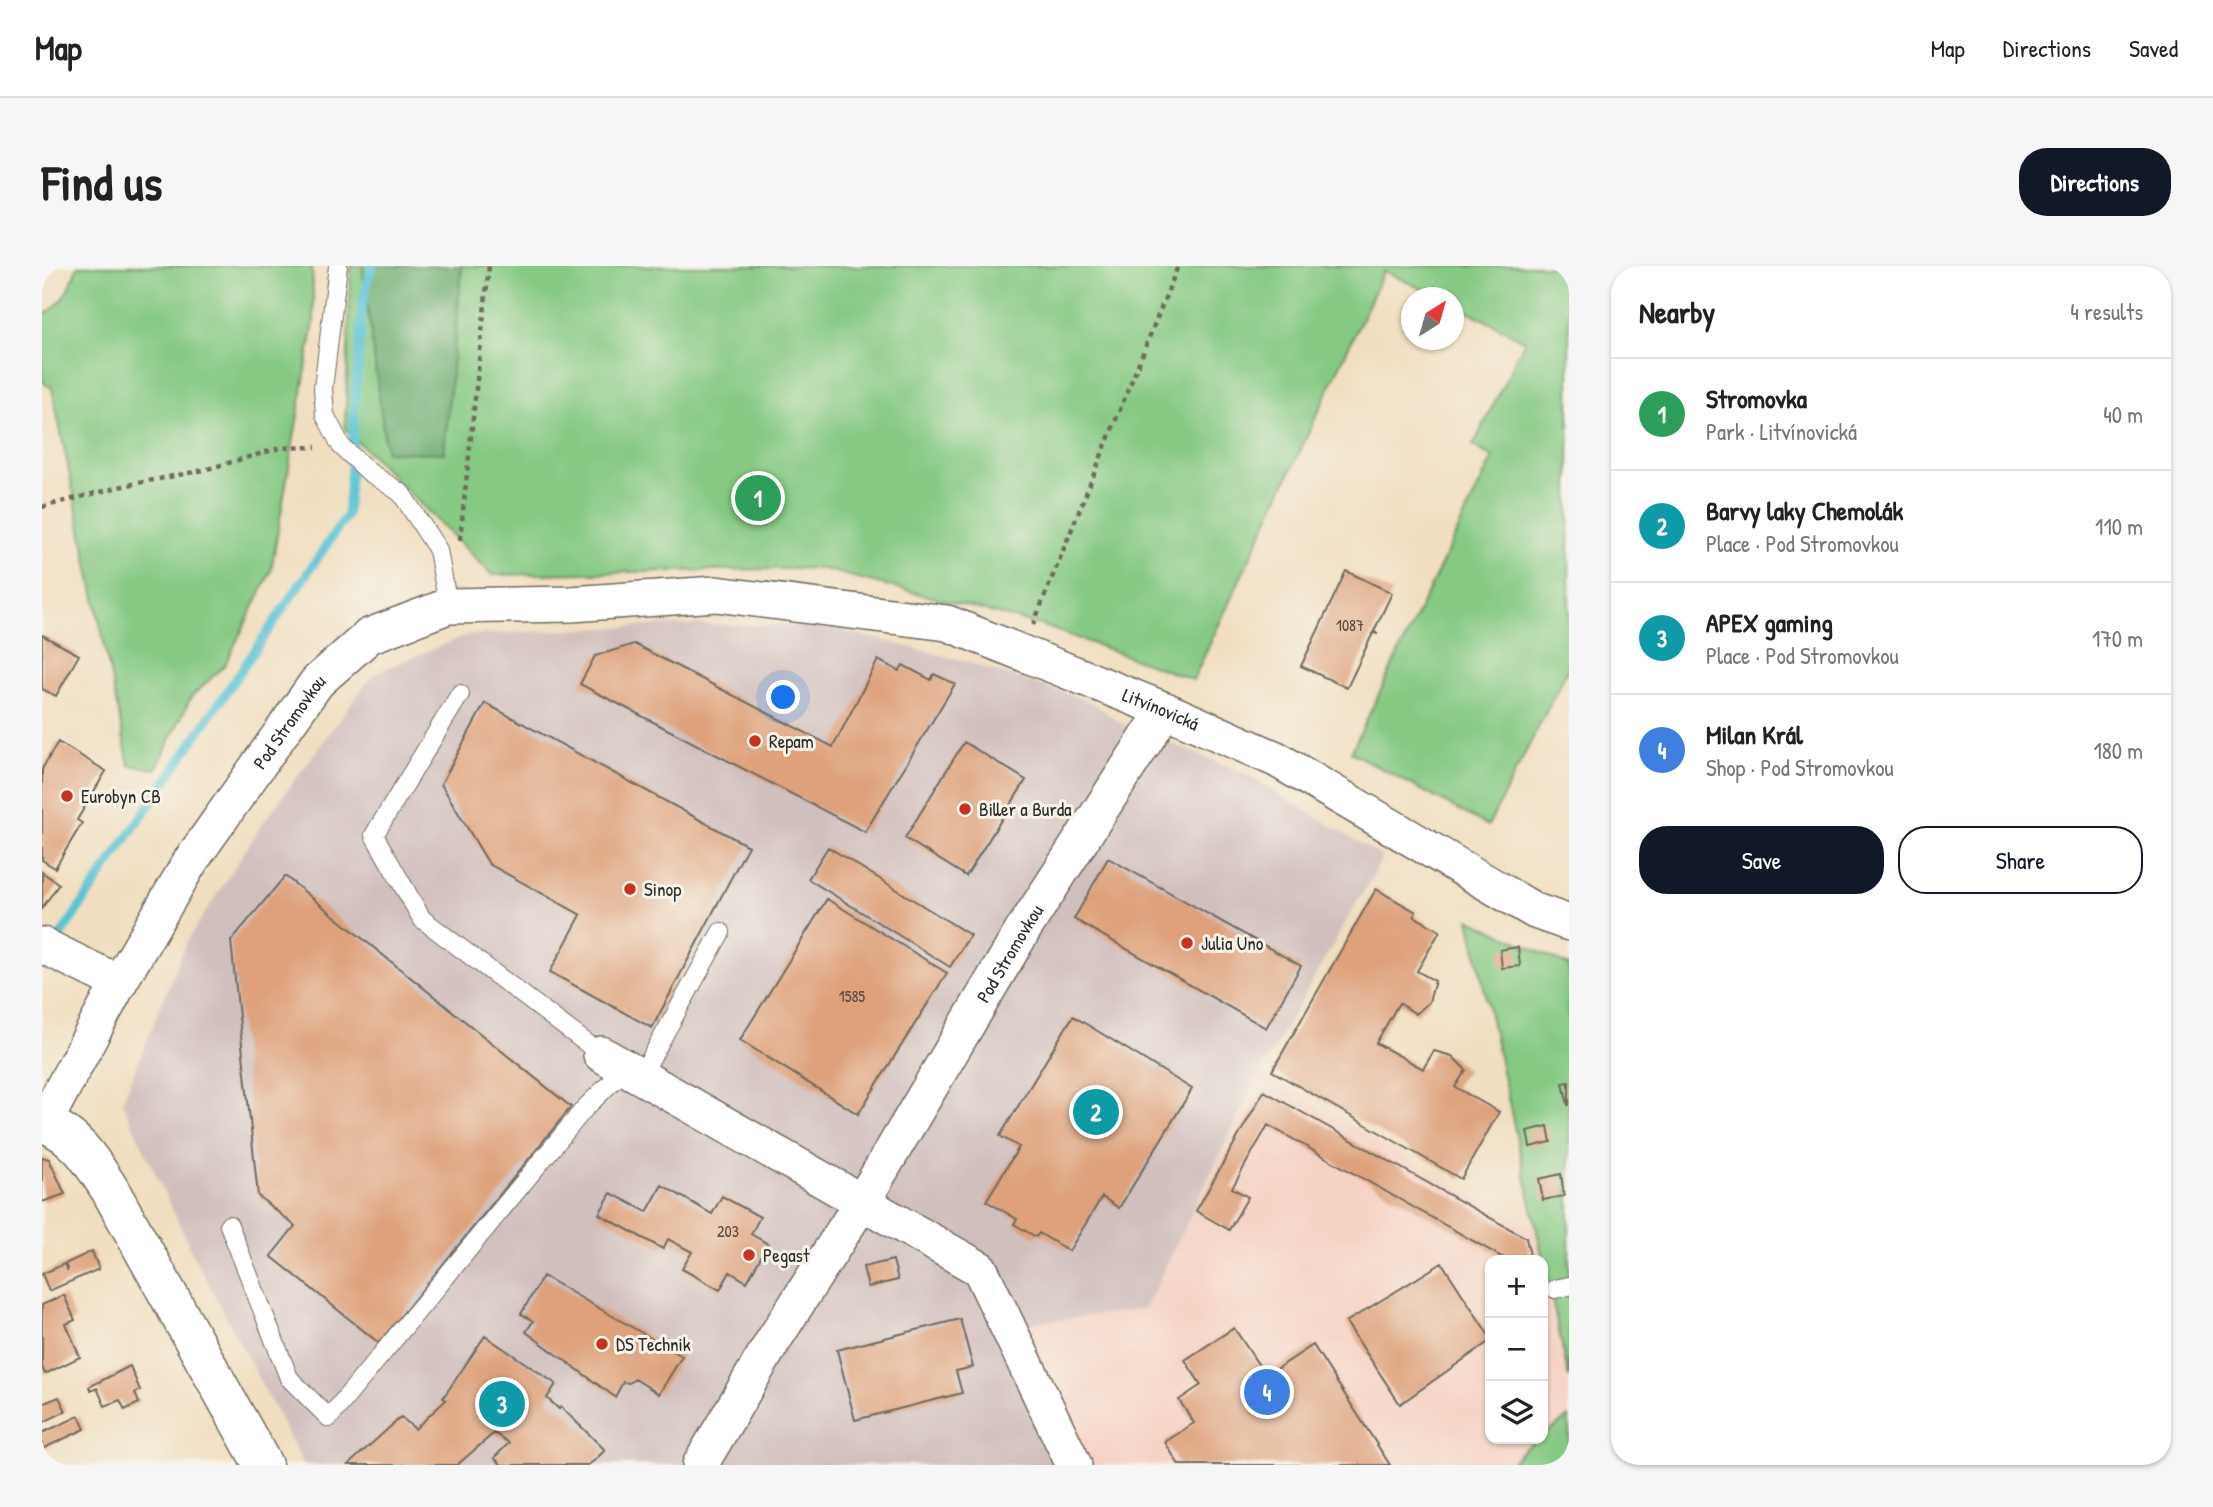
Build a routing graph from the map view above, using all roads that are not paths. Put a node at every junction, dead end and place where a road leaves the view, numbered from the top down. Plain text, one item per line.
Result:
1 (338, 266) edge
2 (716, 594) joint
3 (448, 606) junction
4 (460, 694) dead end
5 (1165, 710) junction
6 (1569, 923) edge
7 (721, 932) dead end
8 (42, 945) edge
9 (119, 983) junction
10 (623, 1066) junction
11 (43, 1123) edge
12 (862, 1202) junction
13 (229, 1225) dead end
14 (263, 1465) edge
15 (700, 1465) edge
16 (1074, 1465) edge

1 - 3 lane
2 - 3 street, Pod Stromovkou
2 - 5 street, Litvínovická
3 - 9 street, Pod Stromovkou
4 - 10 lane
5 - 6 street, Litvínovická
5 - 12 street, Pod Stromovkou
7 - 10 lane
8 - 9 street
9 - 11 street, Pod Stromovkou
10 - 12 street
10 - 13 lane
11 - 14 street
12 - 15 street, Pod Stromovkou
12 - 16 street

